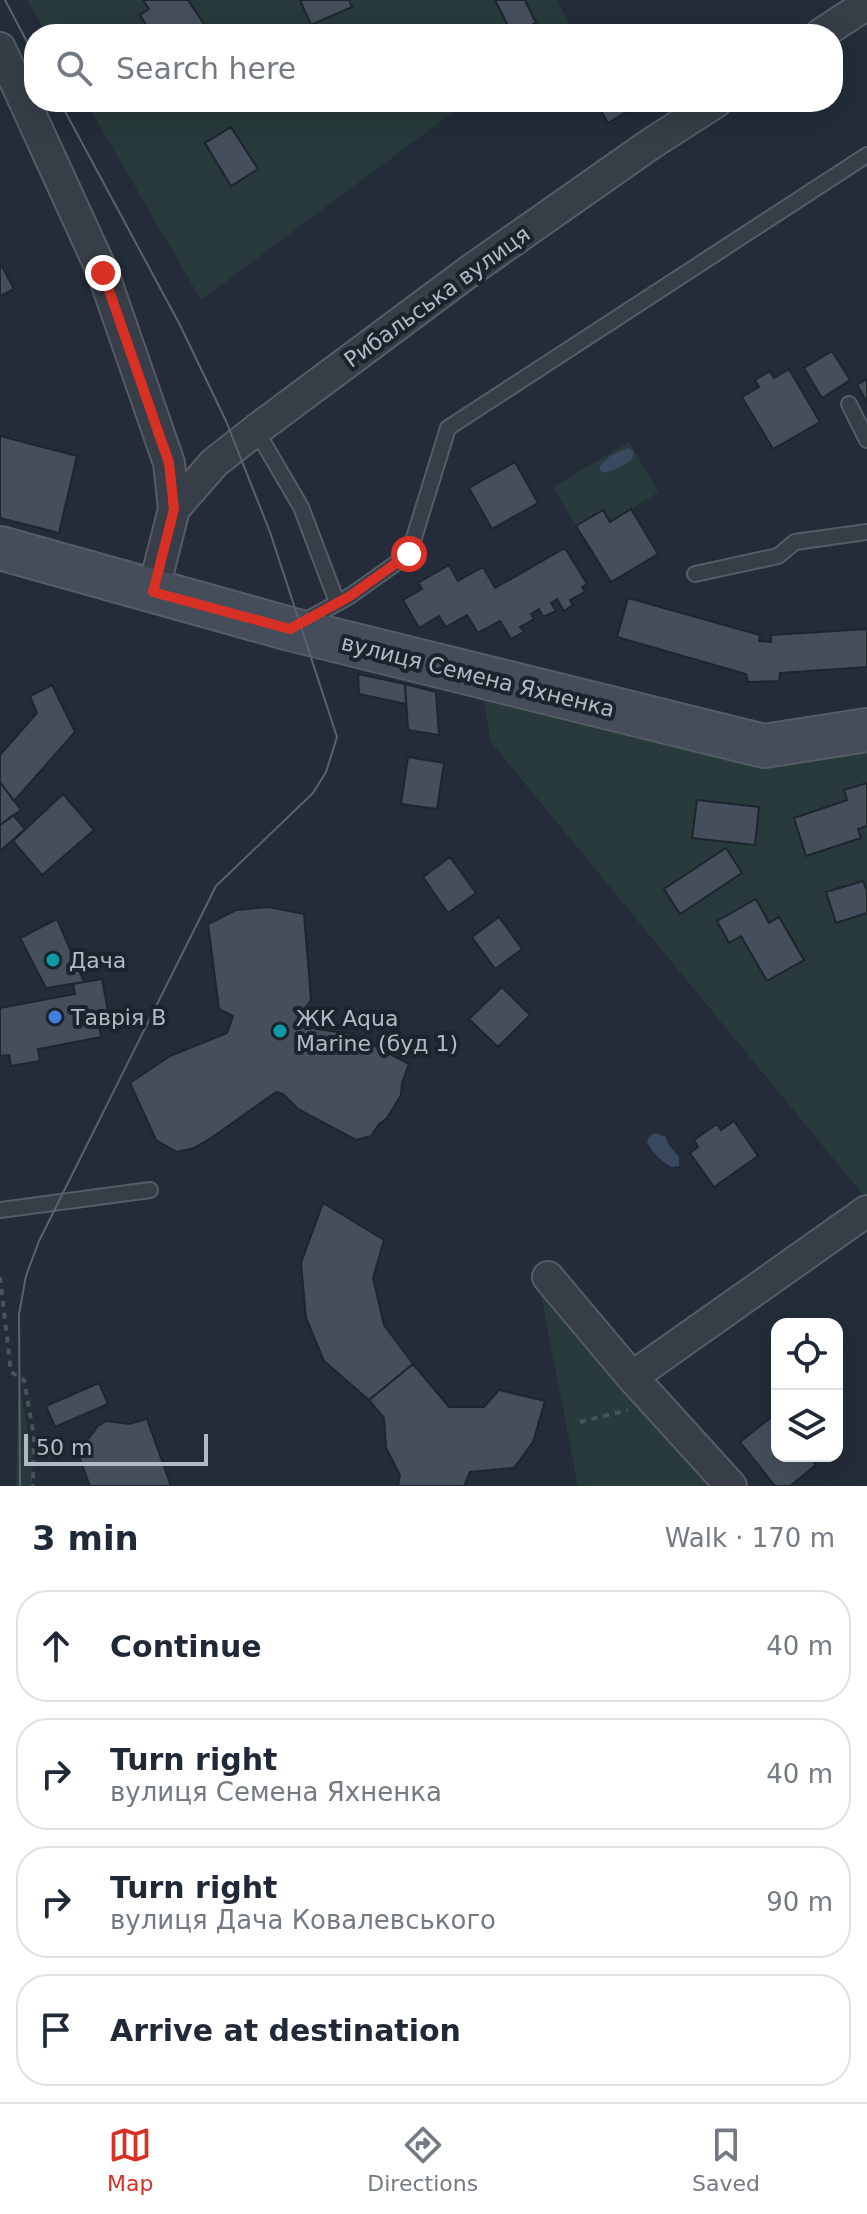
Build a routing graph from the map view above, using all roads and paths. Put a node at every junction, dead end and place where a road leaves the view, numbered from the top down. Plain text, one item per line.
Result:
1 (867, 4) edge
2 (836, 24) edge
3 (0, 48) edge
4 (24, 100) edge
5 (29, 112) edge
6 (700, 112) edge
7 (867, 155) edge
8 (849, 404) dead end
9 (256, 430) junction
10 (867, 440) edge
11 (174, 509) junction
12 (867, 532) edge
13 (0, 548) edge
14 (695, 574) dead end
15 (153, 592) junction
16 (337, 602) junction
17 (290, 629) junction
18 (867, 730) edge
19 (150, 1190) dead end
20 (0, 1210) edge
21 (867, 1211) edge
22 (0, 1277) edge
23 (548, 1277) dead end
24 (632, 1377) junction
25 (656, 1403) junction
26 (580, 1422) dead end
27 (33, 1486) edge
28 (731, 1486) edge

1 - 2 street
3 - 4 street
5 - 11 street
6 - 9 street, Рибальська вулиця
7 - 16 lane
8 - 10 lane
9 - 11 street, Рибальська вулиця
9 - 16 lane
11 - 15 street
12 - 14 lane
13 - 15 street, вулиця Семена Яхненка
15 - 17 street, вулиця Семена Яхненка
16 - 17 lane
17 - 18 street, вулиця Семена Яхненка
19 - 20 lane
21 - 24 street
22 - 27 path
23 - 24 street
24 - 25 street
25 - 26 path
25 - 28 street

